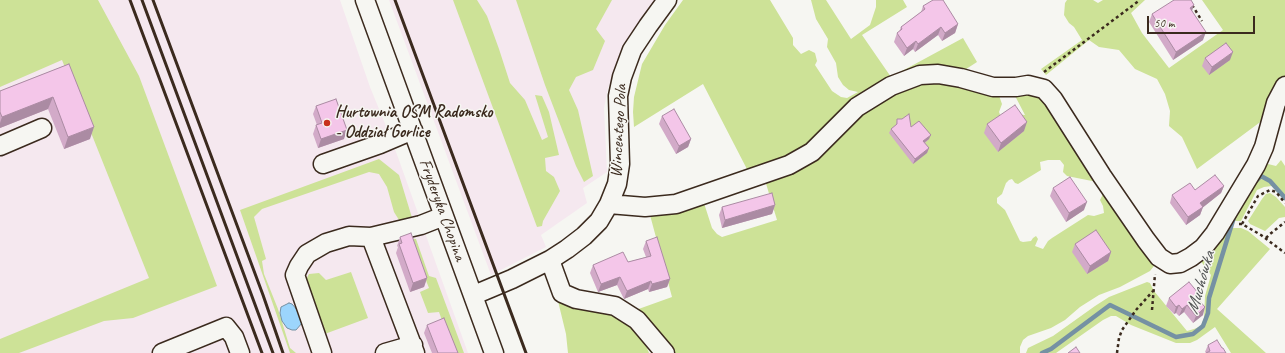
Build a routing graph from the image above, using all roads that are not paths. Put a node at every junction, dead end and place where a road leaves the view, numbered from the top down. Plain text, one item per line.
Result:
1 (365, 0) edge
2 (667, 0) edge
3 (1285, 86) edge
4 (42, 128) dead end
5 (413, 130) junction
6 (0, 146) edge
7 (323, 164) dead end
8 (609, 204) junction
9 (444, 216) junction
10 (371, 237) junction
11 (550, 260) junction
12 (474, 295) junction
13 (414, 349) edge
14 (162, 353) edge
15 (240, 353) edge
16 (322, 353) edge
17 (385, 353) edge
18 (494, 353) edge
19 (665, 353) edge

1 - 5 street, Fryderyka Chopina
2 - 8 street, Wincentego Pola
3 - 8 street
4 - 6 street
5 - 7 street
5 - 9 street, Fryderyka Chopina
8 - 11 street, Wincentego Pola
9 - 10 street
9 - 12 street, Fryderyka Chopina
10 - 13 street
10 - 16 street
11 - 12 street, Wincentego Pola
11 - 19 street
12 - 18 street, Fryderyka Chopina
13 - 17 street
14 - 15 street

